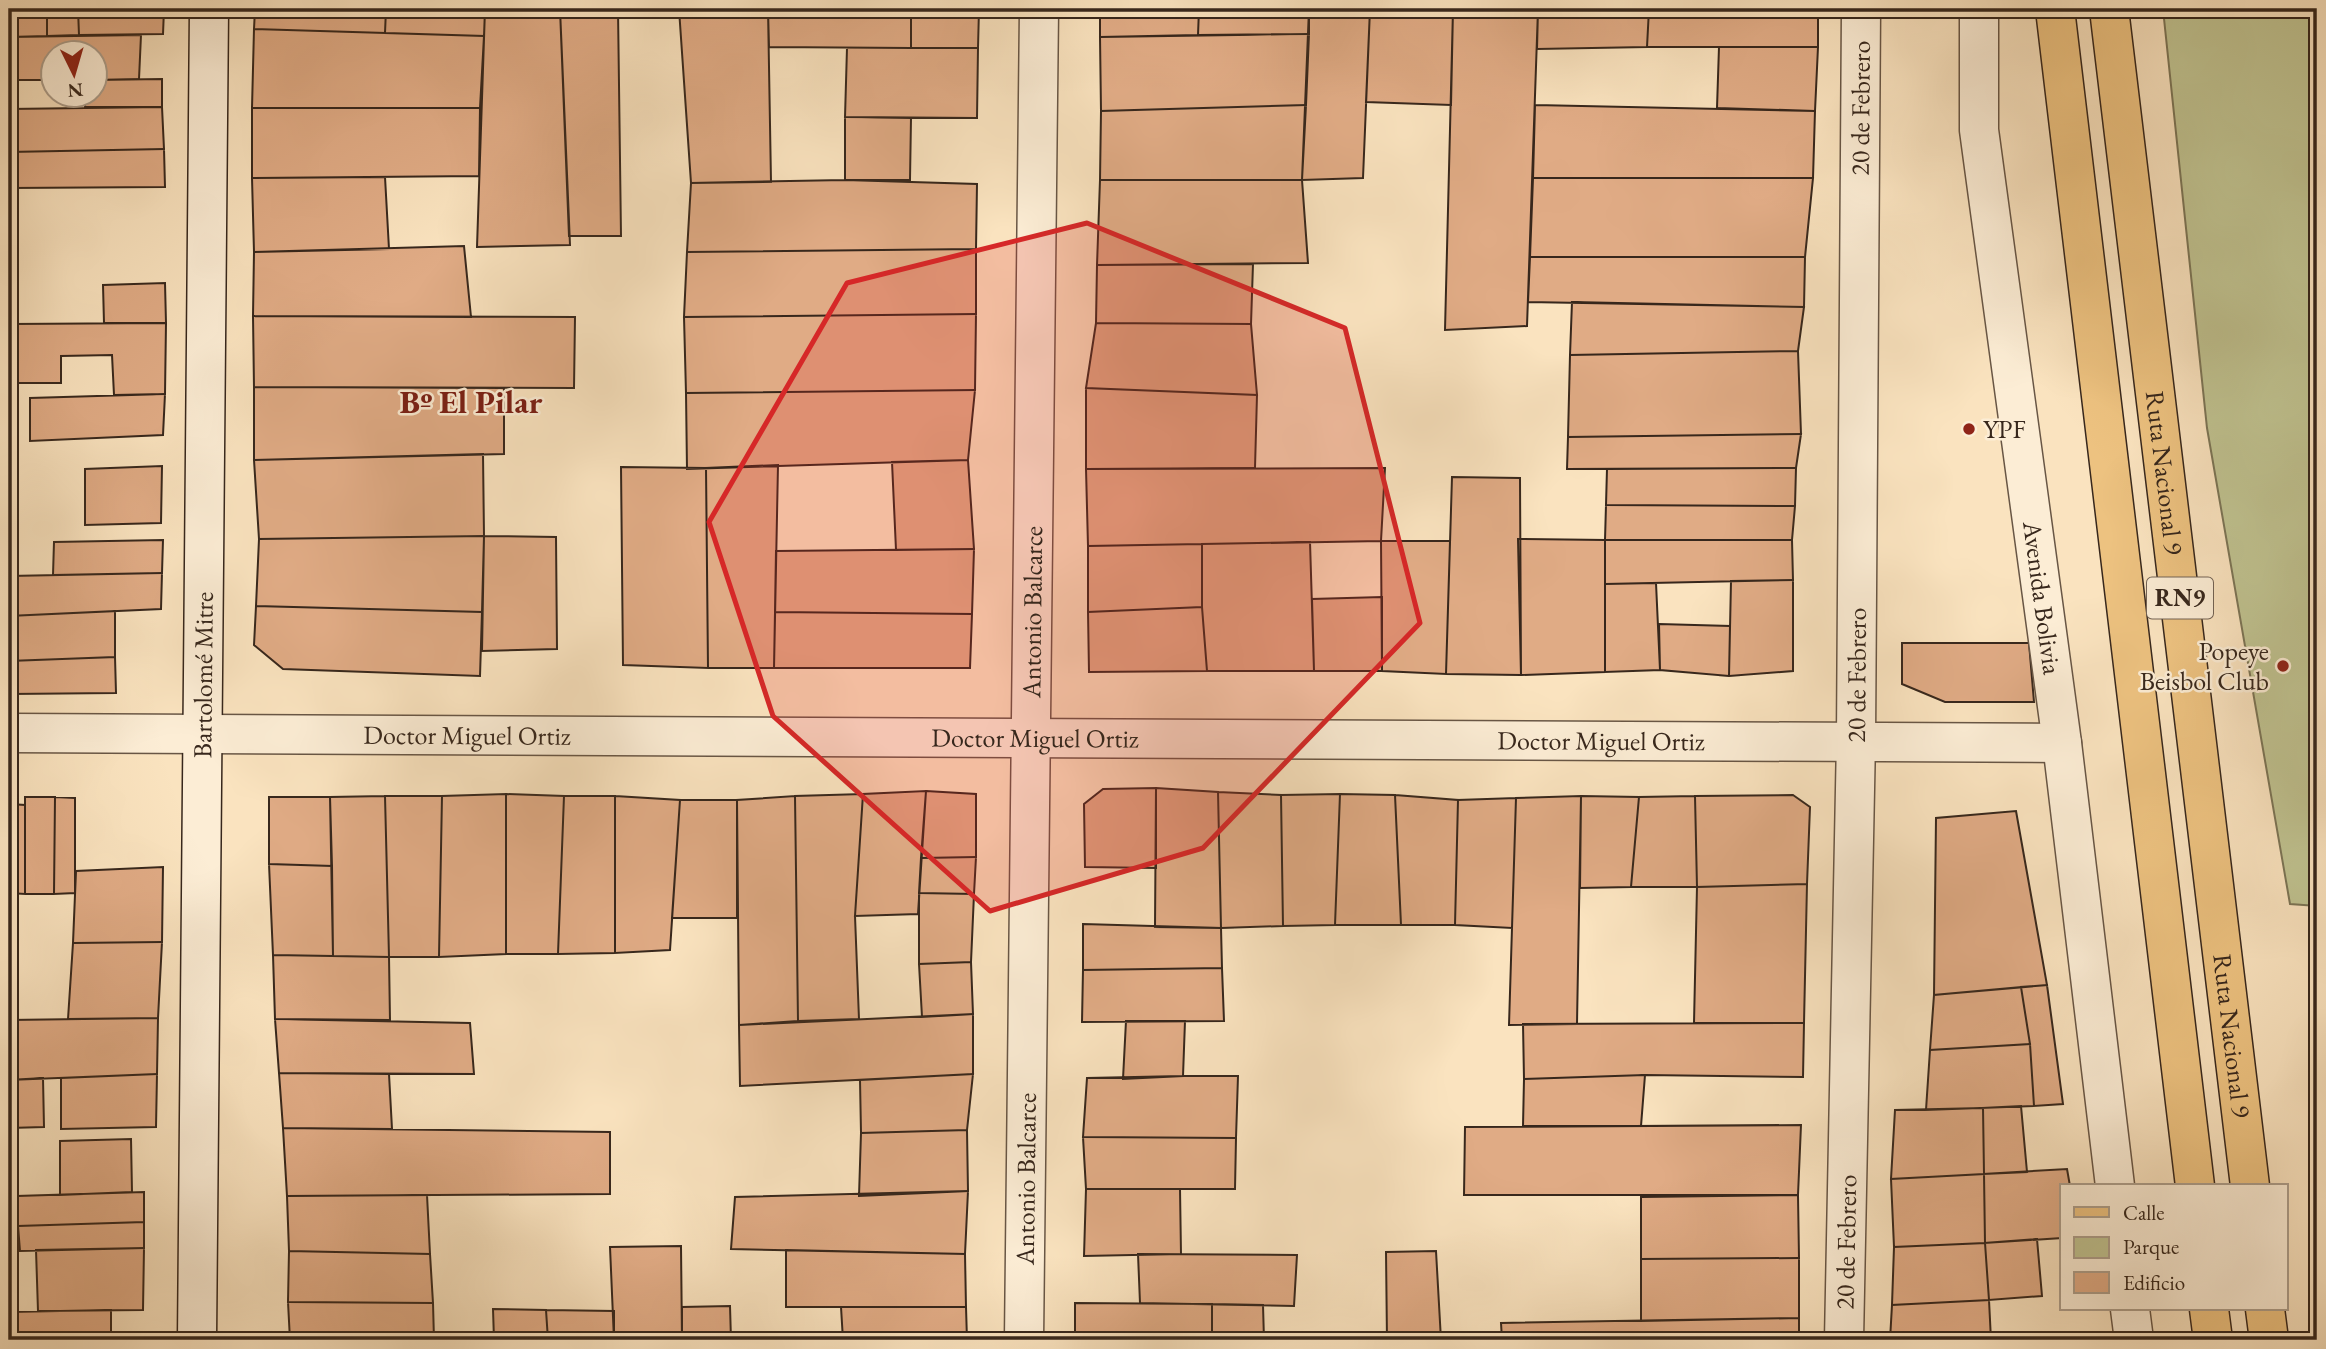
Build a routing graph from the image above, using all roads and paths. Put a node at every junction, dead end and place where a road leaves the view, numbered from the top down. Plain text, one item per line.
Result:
1 (209, 9) edge
2 (1039, 9) edge
3 (1861, 9) edge
4 (1979, 9) edge
5 (2055, 9) edge
6 (2109, 9) edge
7 (9, 733) edge
8 (201, 734) junction
9 (1030, 736) junction
10 (1856, 739) junction
11 (2062, 743) junction
12 (2115, 1184) edge
13 (2195, 1184) edge
14 (2250, 1184) edge
15 (2130, 1310) edge
16 (2209, 1310) edge
17 (2265, 1310) edge
18 (197, 1340) edge
19 (1024, 1340) edge
20 (1844, 1340) edge
21 (2134, 1340) edge
22 (2213, 1340) edge
23 (2269, 1340) edge

1 - 8 street, Bartolomé Mitre
2 - 9 street, Antonio Balcarce
3 - 10 street, 20 de Febrero
4 - 11 street, Avenida Bolivia
5 - 13 main road, Ruta Nacional 9 / RN9
6 - 14 main road, Ruta Nacional 9 / RN9
7 - 8 street, Doctor Miguel Ortiz
8 - 9 street, Doctor Miguel Ortiz
8 - 18 street, Bartolomé Mitre
9 - 10 street, Doctor Miguel Ortiz
9 - 19 street, Antonio Balcarce
10 - 11 street, Doctor Miguel Ortiz
10 - 20 street, 20 de Febrero
11 - 12 street, Avenida Bolivia
15 - 21 street
16 - 22 main road
17 - 23 main road

